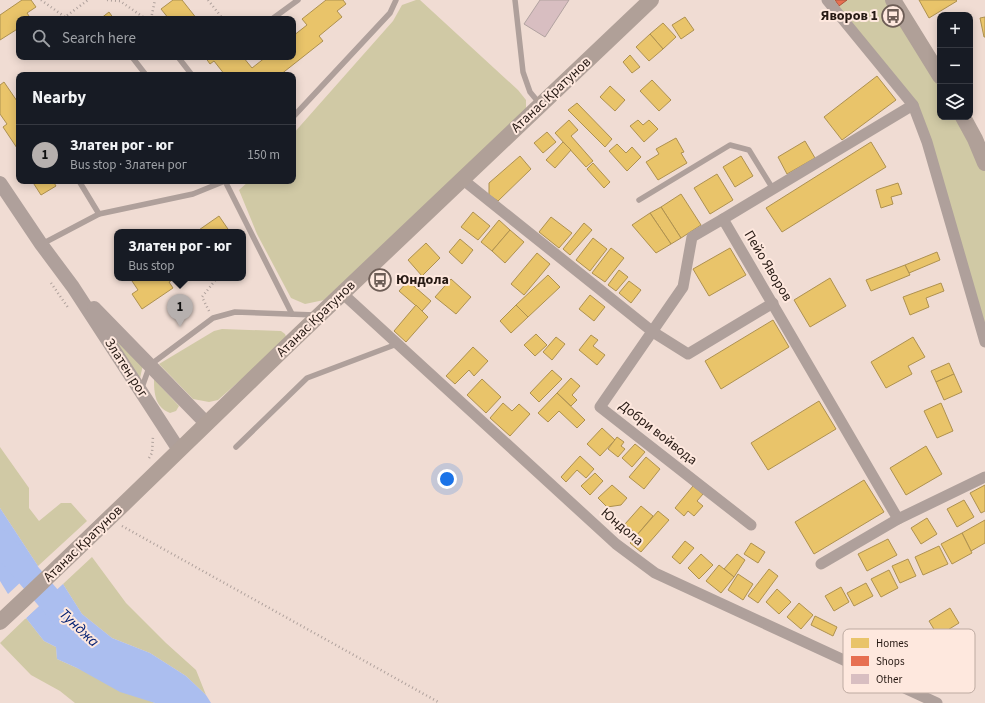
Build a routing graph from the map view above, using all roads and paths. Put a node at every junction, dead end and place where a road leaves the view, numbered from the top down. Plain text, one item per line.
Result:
1 (40, 0) edge
2 (88, 0) edge
3 (107, 0) edge
4 (155, 0) edge
5 (208, 0) edge
6 (298, 0) edge
7 (396, 0) edge
8 (515, 0) edge
9 (651, 0) edge
10 (827, 0) edge
11 (893, 0) edge
12 (64, 16) edge
13 (66, 16) edge
14 (142, 16) edge
15 (152, 16) edge
16 (221, 16) edge
17 (276, 16) edge
18 (134, 60) edge
19 (180, 60) edge
20 (937, 71) edge
21 (144, 72) edge
22 (190, 72) edge
23 (540, 105) junction
24 (913, 105) junction
25 (296, 114) edge
26 (965, 120) edge
27 (985, 163) edge
28 (462, 179) junction
29 (0, 183) edge
30 (81, 184) edge
31 (218, 184) edge
32 (227, 184) edge
33 (773, 189) junction
34 (639, 200) dead end
35 (99, 214) junction
36 (723, 219) junction
37 (41, 244) junction
38 (47, 277) dead end
39 (215, 281) edge
40 (73, 287) junction
41 (342, 293) junction
42 (773, 303) junction
43 (73, 314) dead end
44 (292, 314) junction
45 (320, 315) junction
46 (214, 318) junction
47 (653, 332) junction
48 (985, 342) edge
49 (397, 344) junction
50 (150, 365) junction
51 (141, 391) junction
52 (207, 424) junction
53 (151, 430) dead end
54 (236, 447) dead end
55 (179, 450) junction
56 (149, 459) dead end
57 (985, 477) edge
58 (110, 519) junction
59 (898, 519) junction
60 (751, 525) dead end
61 (821, 564) dead end
62 (0, 622) edge
63 (843, 660) edge
64 (915, 693) edge
65 (440, 703) edge
66 (937, 703) edge

1 - 12 path
2 - 13 path
3 - 14 path
4 - 15 path
5 - 16 path
6 - 17 lane
7 - 25 lane
8 - 23 lane
9 - 23 main road, Атанас Кратунов
10 - 24 street
11 - 20 main road
18 - 21 lane
19 - 22 lane
23 - 28 main road, Атанас Кратунов
24 - 33 street
24 - 48 street
26 - 27 main road
28 - 41 main road, Атанас Кратунов
28 - 47 street
29 - 37 street, Златен рог
30 - 35 lane
31 - 35 lane
32 - 44 lane
33 - 34 lane
33 - 36 street
35 - 37 lane
36 - 42 street, Пейо Яворов
36 - 47 street, Добри войвода
37 - 40 street, Златен рог
38 - 43 path
39 - 46 path
40 - 50 street, Златен рог
40 - 51 street, Златен рог
41 - 45 main road, Атанас Кратунов
41 - 49 street, Юндола
42 - 47 street
42 - 59 street, Пейо Яворов
44 - 45 lane
44 - 46 lane
45 - 52 main road, Атанас Кратунов
46 - 50 lane
47 - 60 street, Добри войвода
49 - 54 lane
49 - 63 street, Юндола
50 - 51 lane
50 - 52 street, Златен рог
51 - 55 street, Златен рог
52 - 55 main road, Атанас Кратунов
53 - 56 path
55 - 58 main road, Атанас Кратунов
57 - 59 street
58 - 62 main road, Атанас Кратунов
58 - 65 path
59 - 61 street
64 - 66 street, Юндола

